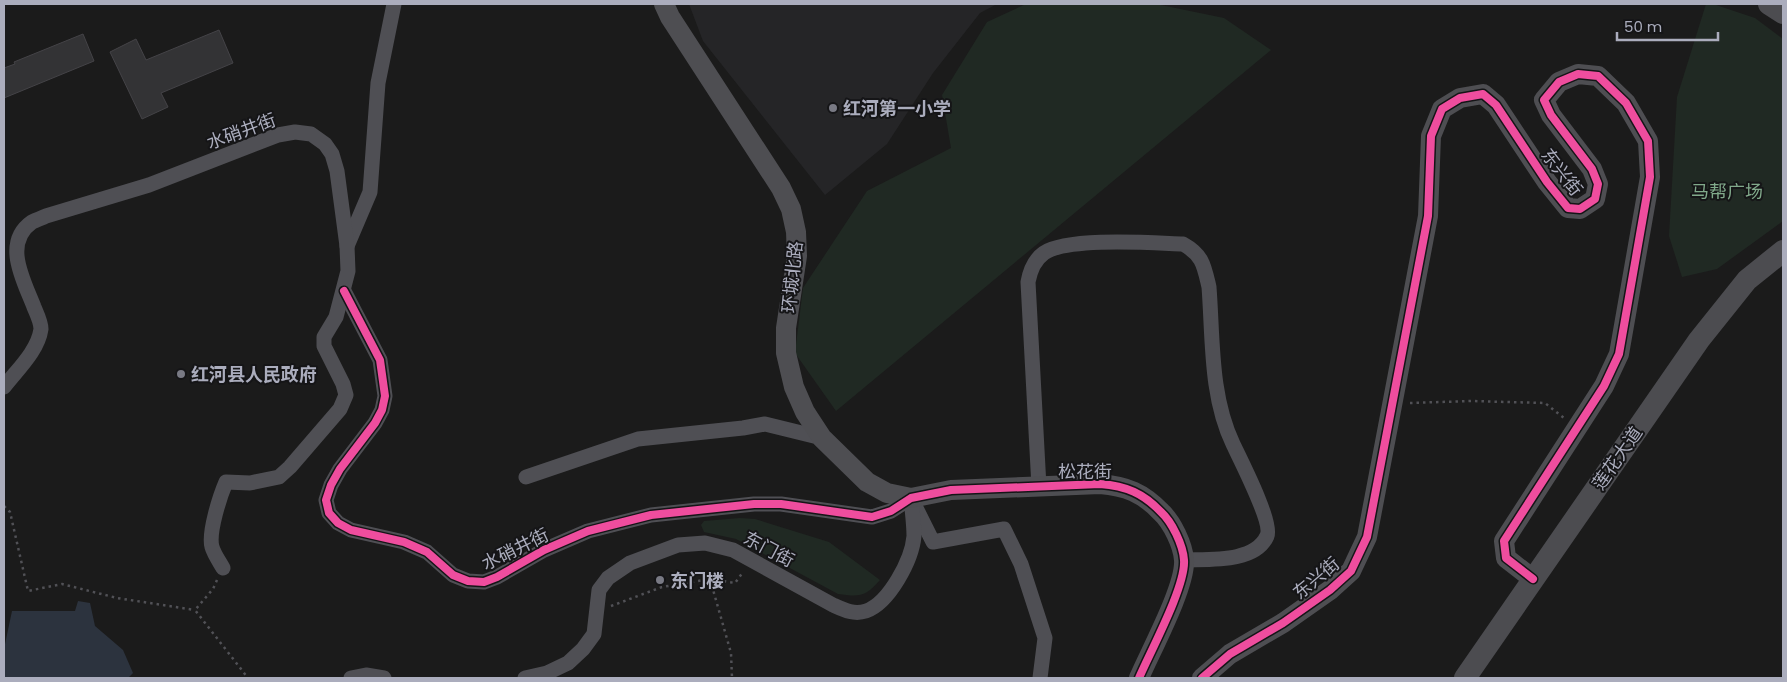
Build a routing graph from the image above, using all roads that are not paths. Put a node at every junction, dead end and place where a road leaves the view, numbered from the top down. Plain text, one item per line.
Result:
1 (394, 4) edge
2 (664, 4) edge
3 (1770, 4) edge
4 (1783, 13) edge
5 (347, 246) junction
6 (1783, 251) edge
7 (344, 290) junction
8 (4, 387) edge
9 (822, 438) junction
10 (526, 477) dead end
11 (1039, 487) junction
12 (910, 498) junction
13 (1184, 560) junction
14 (223, 568) road end
15 (1533, 579) junction
16 (351, 678) edge
17 (384, 678) edge
18 (525, 678) edge
19 (1040, 678) edge
20 (1139, 678) edge
21 (1202, 678) edge
22 (1465, 678) edge

1 - 5 street
2 - 9 street, 环城北路
3 - 4 main road
5 - 7 street, 水硝井街
5 - 8 street, 水硝井街
6 - 15 main road, 莲花大道
7 - 12 street, 水硝井街
7 - 14 street
9 - 10 street
9 - 12 street, 环城北路
11 - 12 street, 松花街
11 - 13 street, 松花街
11 - 13 street
12 - 18 street, 东门街
12 - 19 street
13 - 20 street
15 - 21 street, 东兴街
15 - 22 main road, 莲花大道
16 - 17 street

